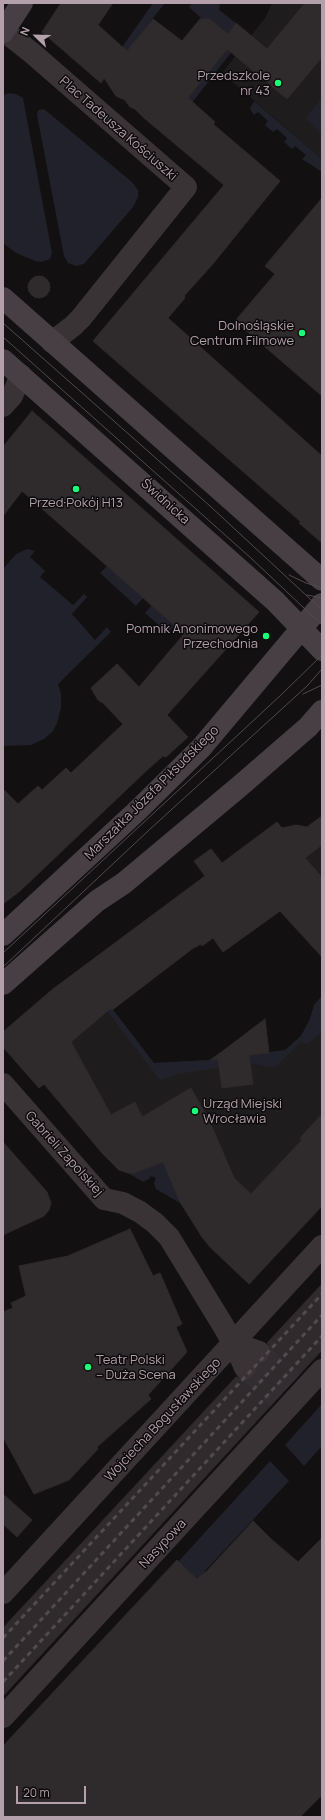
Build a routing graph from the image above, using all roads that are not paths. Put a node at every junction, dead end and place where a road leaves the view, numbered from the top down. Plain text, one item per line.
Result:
1 (22, 3) edge
2 (3, 31) edge
3 (3, 298) edge
4 (52, 342) junction
5 (3, 360) edge
6 (21, 375) junction
7 (3, 406) edge
8 (322, 580) edge
9 (322, 604) edge
10 (302, 627) junction
11 (322, 650) edge
12 (322, 711) edge
13 (3, 935) edge
14 (3, 984) edge
15 (3, 1084) edge
16 (322, 1246) edge
17 (233, 1343) junction
18 (252, 1360) tunnel mouth
19 (322, 1370) edge
20 (3, 1593) edge
21 (3, 1717) edge

1 - 2 street
2 - 4 street, Plac Tadeusza Kościuszki
3 - 4 street
4 - 8 street
5 - 6 street, Świdnicka
6 - 7 street
6 - 10 street, Świdnicka
9 - 10 street, Marszałka Józefa Piłsudskiego
10 - 11 street, Świdnicka
10 - 13 street, Marszałka Józefa Piłsudskiego
12 - 14 street
15 - 17 street, Gabrieli Zapolskiej
16 - 17 street, Wojciecha Bogusławskiego
17 - 18 street
17 - 20 street, Wojciecha Bogusławskiego
19 - 21 street, Nasypowa

